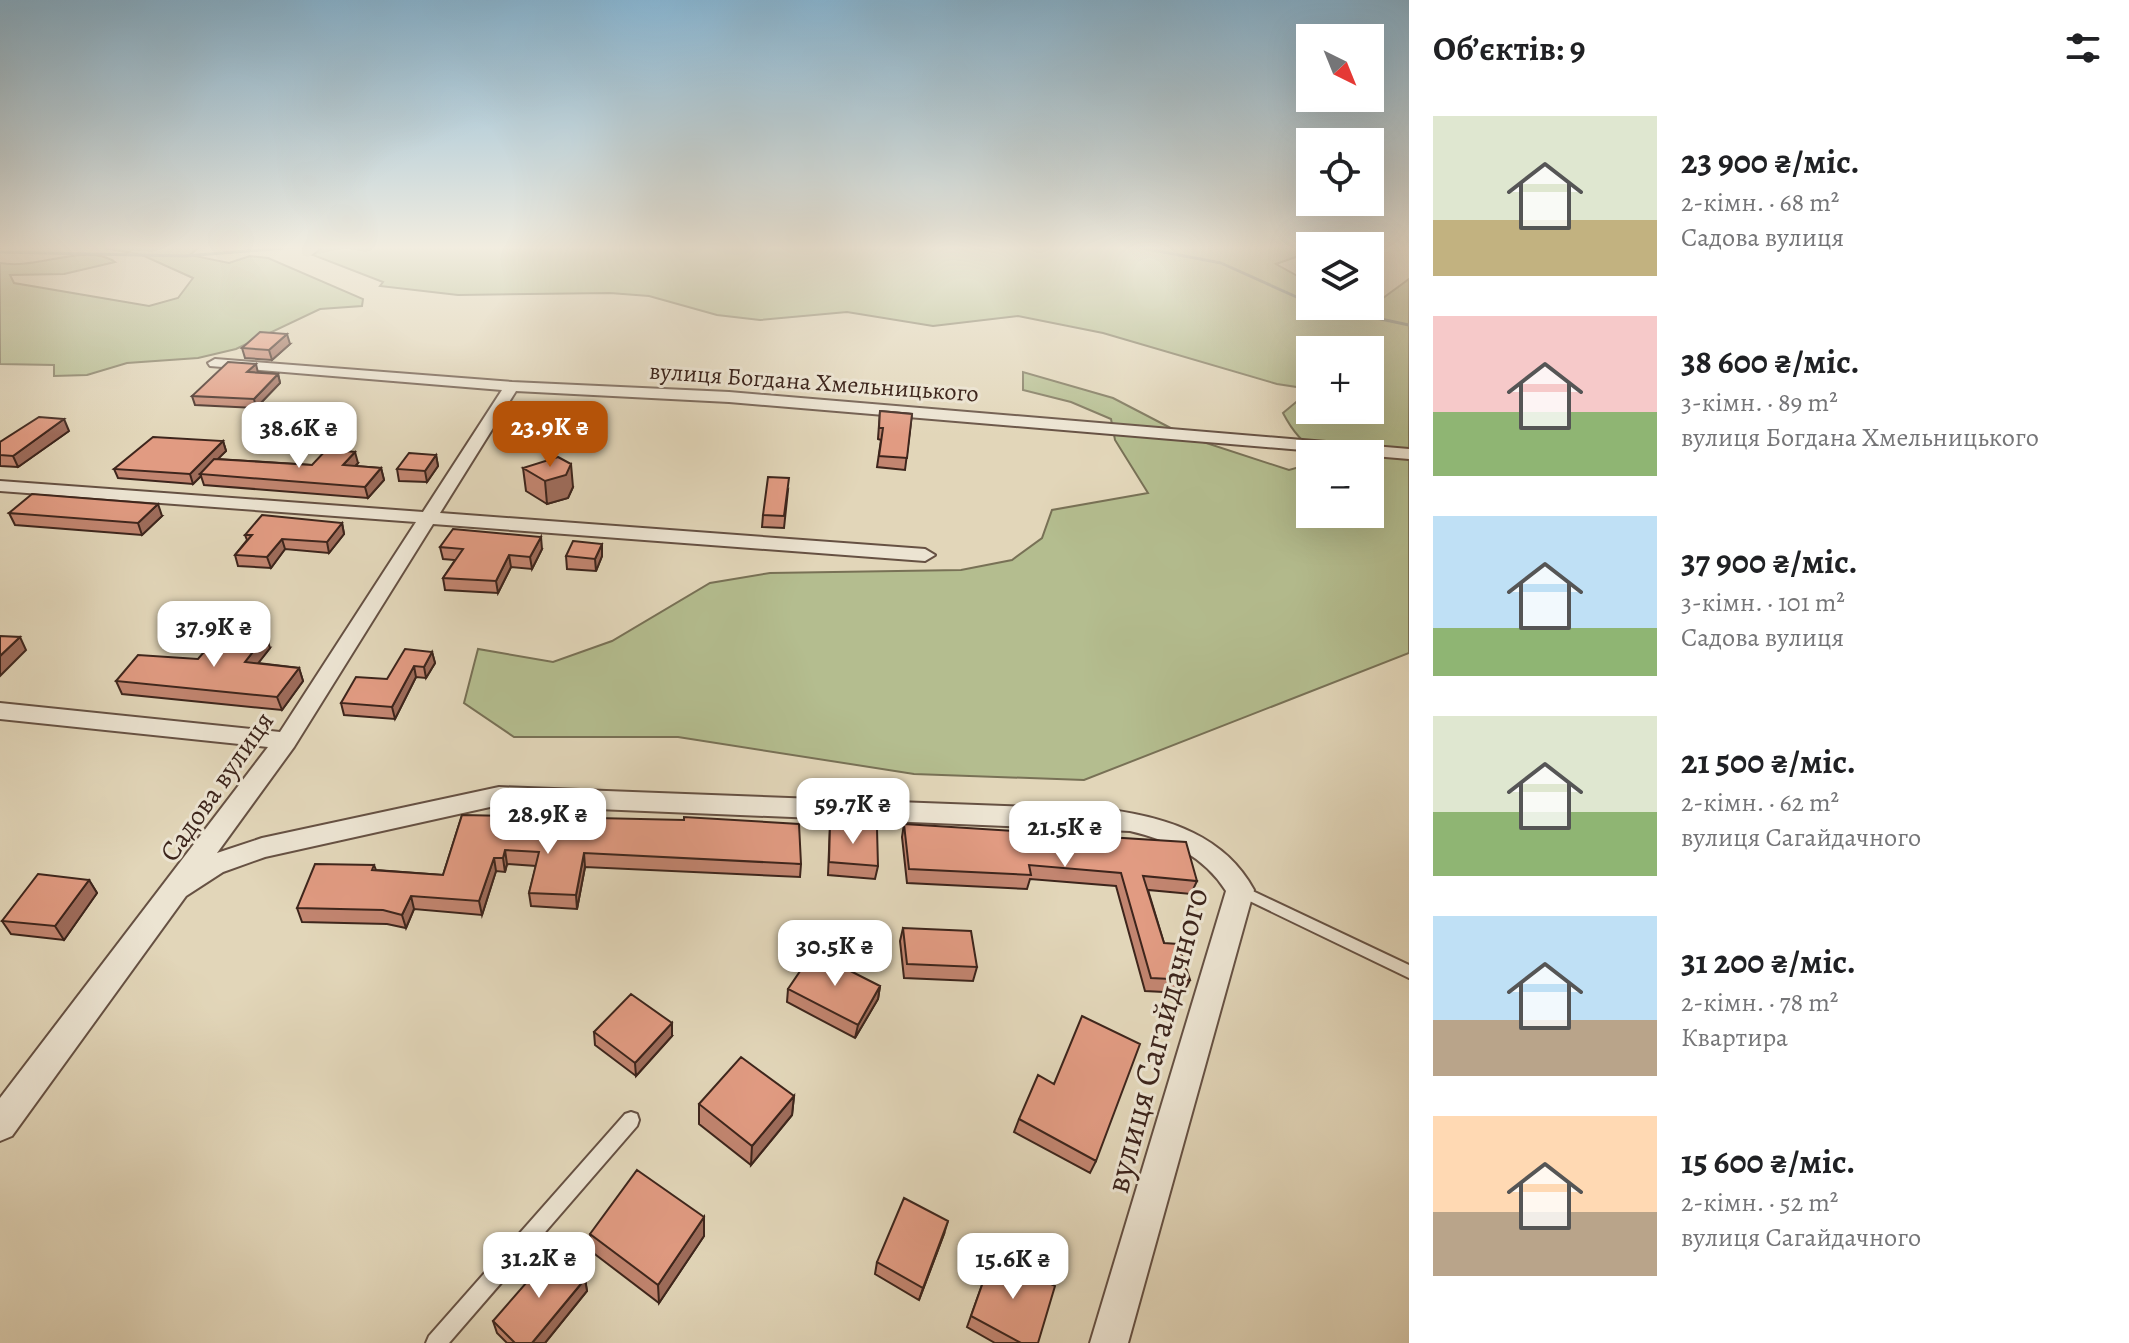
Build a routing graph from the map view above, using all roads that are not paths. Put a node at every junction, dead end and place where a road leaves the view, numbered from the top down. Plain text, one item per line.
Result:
1 (215, 363) dead end
2 (512, 386) junction
3 (1409, 454) edge
4 (0, 486) edge
5 (427, 518) junction
6 (925, 555) dead end
7 (0, 711) edge
8 (286, 741) junction
9 (181, 887) junction
10 (1240, 890) junction
11 (1409, 972) edge
12 (631, 1120) dead end
13 (0, 1125) edge
14 (436, 1343) edge
15 (1109, 1343) edge

1 - 2 street, вулиця Богдана Хмельницького
2 - 3 street, вулиця Богдана Хмельницького
2 - 5 street, Садова вулиця
4 - 5 street
5 - 6 street
5 - 8 street, Садова вулиця
7 - 8 street
8 - 9 street, Садова вулиця
9 - 10 street, вулиця Сагайдачного
9 - 13 street, Садова вулиця
10 - 11 lane
10 - 15 street, вулиця Сагайдачного
12 - 14 lane

